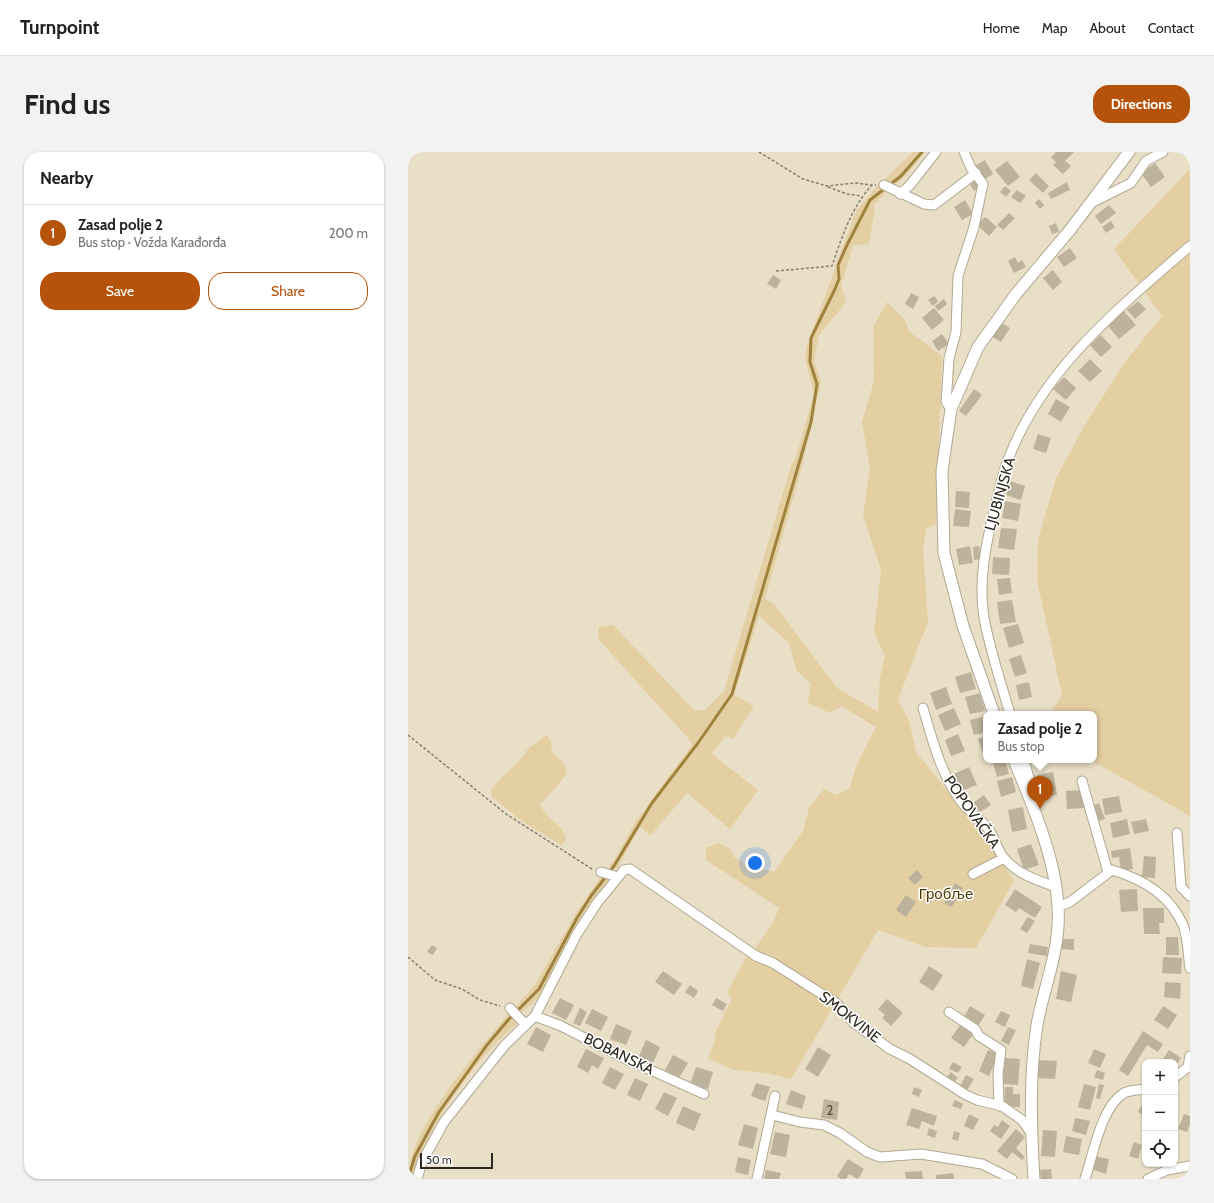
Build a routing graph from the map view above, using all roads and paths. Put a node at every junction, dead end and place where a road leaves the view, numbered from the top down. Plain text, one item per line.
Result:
1 (758, 152) edge
2 (936, 152) edge
3 (964, 152) edge
4 (1129, 152) edge
5 (1163, 152) edge
6 (976, 173) junction
7 (872, 185) junction
8 (884, 185) joint
9 (826, 186) junction
10 (900, 194) junction
11 (862, 196) junction
12 (1090, 204) junction
13 (1190, 246) edge
14 (776, 271) dead end
15 (951, 408) junction
16 (923, 708) dead end
17 (993, 711) edge
18 (1009, 711) edge
19 (408, 735) edge
20 (1015, 763) edge
21 (1025, 763) edge
22 (1082, 781) dead end
23 (1031, 801) junction
24 (1177, 833) dead end
25 (1004, 858) junction
26 (601, 872) joint
27 (1108, 872) junction
28 (973, 874) dead end
29 (616, 876) junction
30 (1056, 887) junction
31 (1190, 896) edge
32 (1058, 907) junction
33 (408, 957) edge
34 (1190, 968) edge
35 (510, 1008) joint
36 (949, 1012) dead end
37 (535, 1016) junction
38 (526, 1025) junction
39 (1190, 1056) edge
40 (1189, 1067) edge
41 (1178, 1075) edge
42 (1142, 1090) edge
43 (704, 1094) dead end
44 (775, 1096) dead end
45 (999, 1106) junction
46 (772, 1115) junction
47 (1031, 1133) junction
48 (1190, 1166) edge
49 (417, 1179) edge
50 (757, 1179) edge
51 (1012, 1179) edge
52 (1034, 1179) edge
53 (1085, 1179) edge
54 (1148, 1179) edge

1 - 9 path
2 - 10 street
3 - 6 street
4 - 12 street
5 - 12 street
6 - 10 street
6 - 15 street
7 - 8 path
7 - 9 path
7 - 11 path
8 - 10 street
9 - 11 path
11 - 14 path
12 - 15 street
13 - 18 street, LJUBINJSKA
15 - 17 street
16 - 25 street, POPOVAČKA
19 - 26 path
20 - 23 street
21 - 23 street
22 - 27 street
23 - 30 street
24 - 31 street
25 - 28 street
25 - 30 street, POPOVAČKA
26 - 29 street
27 - 32 street
27 - 34 street
29 - 37 street
29 - 45 street, SMOKVINE
30 - 32 street
32 - 47 street
33 - 35 path
35 - 38 street
36 - 45 street
37 - 38 street
37 - 43 street, BOBANSKA
38 - 49 street
39 - 40 street
40 - 41 street
42 - 53 street
44 - 46 street
45 - 47 street, SMOKVINE
46 - 50 street
46 - 51 street
47 - 52 street
48 - 54 street

